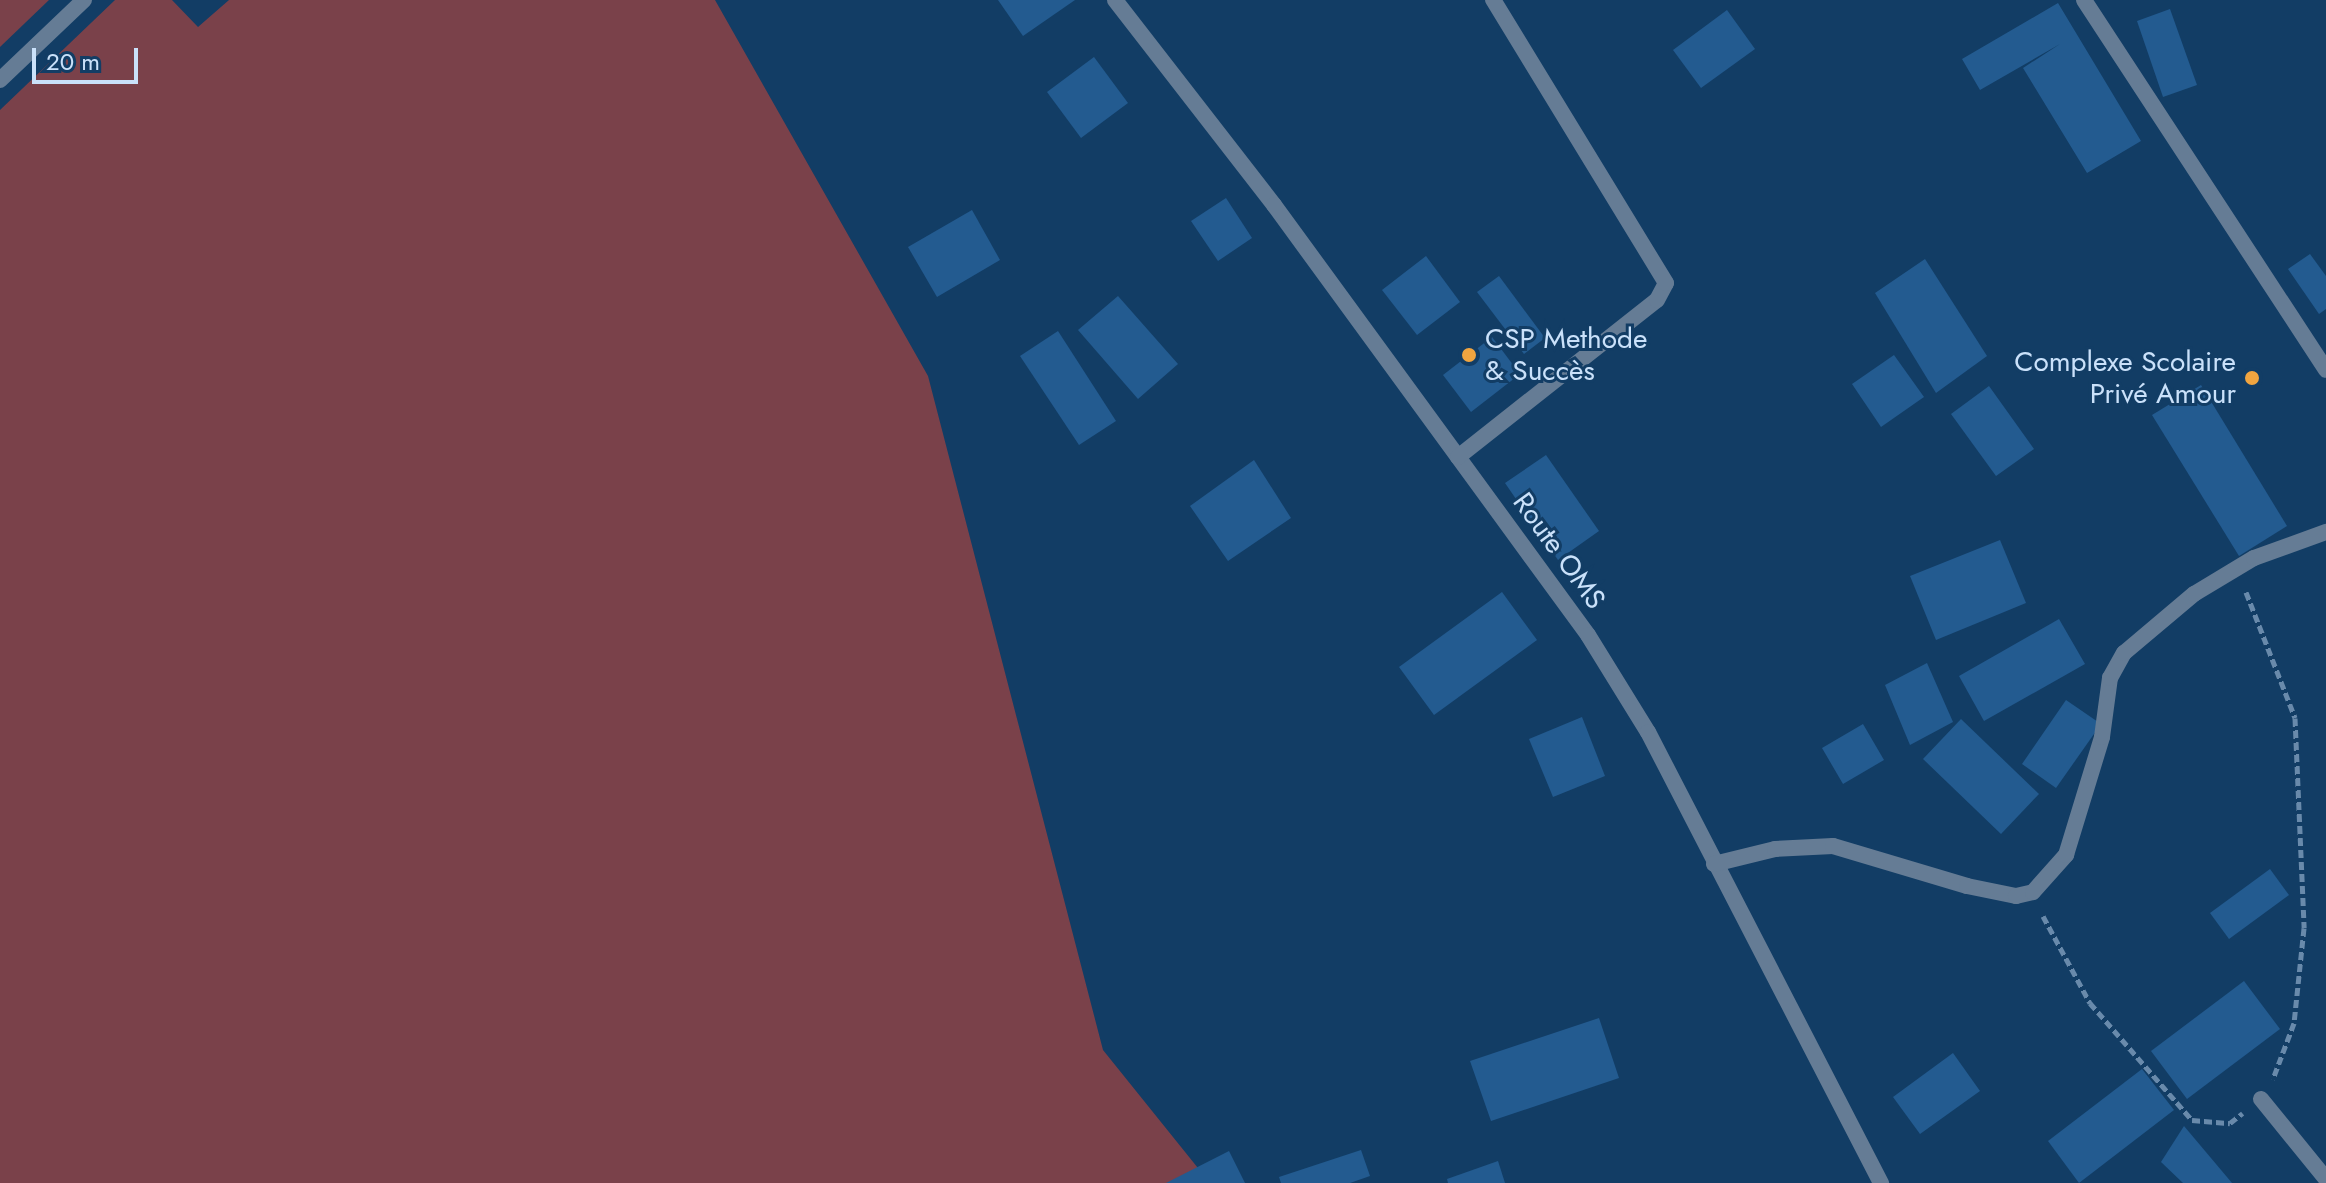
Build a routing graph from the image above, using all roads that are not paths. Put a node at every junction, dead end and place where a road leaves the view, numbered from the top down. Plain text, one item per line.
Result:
1 (84, 0) edge
2 (1115, 0) edge
3 (1493, 0) edge
4 (2084, 0) edge
5 (0, 80) edge
6 (2326, 370) edge
7 (1458, 457) junction
8 (2326, 532) edge
9 (1714, 864) junction
10 (2261, 1099) road end
11 (2326, 1179) edge
12 (1881, 1183) edge

1 - 5 street
2 - 7 street, Route OMS
3 - 7 street
4 - 6 street
7 - 9 street, Route OMS
8 - 9 street
9 - 12 street, Route OMS
10 - 11 street

